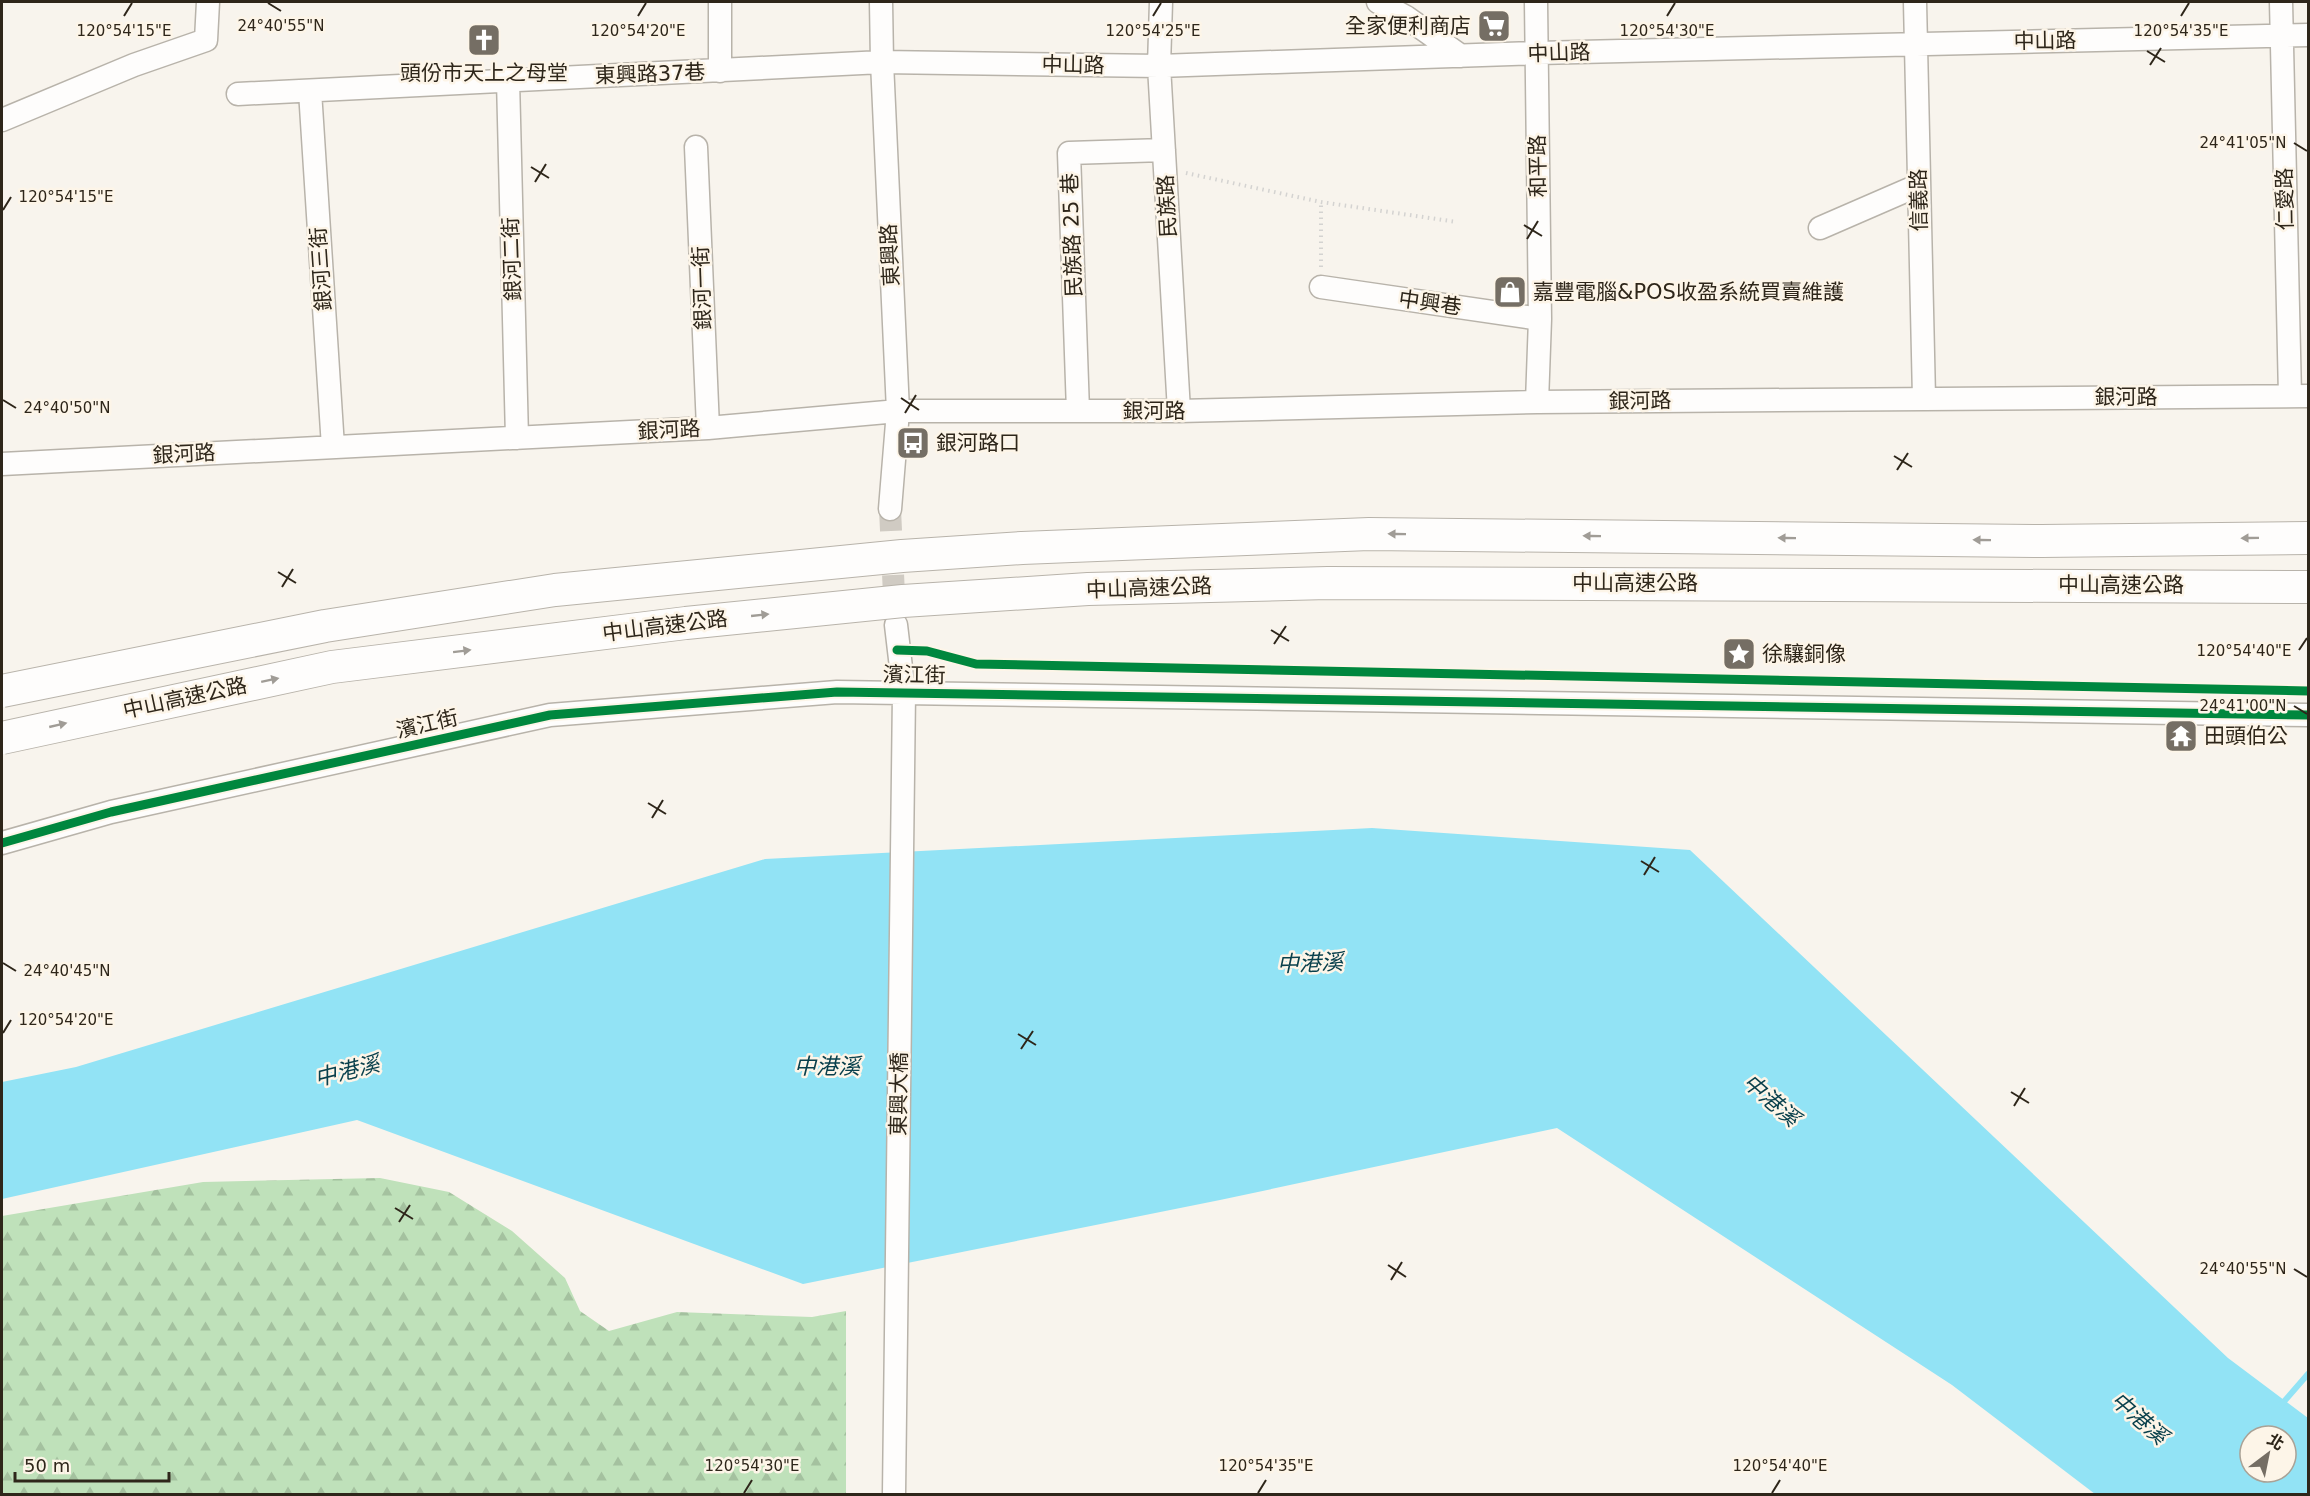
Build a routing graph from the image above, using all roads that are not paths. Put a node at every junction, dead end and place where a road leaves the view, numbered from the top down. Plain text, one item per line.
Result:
1 (208, 2) edge
2 (720, 2) edge
3 (881, 2) edge
4 (1161, 2) edge
5 (1378, 2) edge
6 (1536, 2) edge
7 (1915, 2) edge
8 (2281, 2) edge
9 (2282, 35) junction
10 (2308, 35) edge
11 (1916, 43) junction
12 (1538, 53) junction
13 (1461, 56) junction
14 (882, 62) junction
15 (1159, 66) junction
16 (720, 71) junction
17 (508, 80) junction
18 (310, 91) junction
19 (238, 94) dead end
20 (2, 120) edge
21 (696, 147) dead end
22 (1165, 159) junction
23 (1919, 185) junction
24 (1820, 228) dead end
25 (1321, 287) road end
26 (1540, 319) junction
27 (2299, 396) edge
28 (1924, 398) junction
29 (1536, 402) junction
30 (898, 411) junction
31 (1078, 411) junction
32 (1179, 411) junction
33 (708, 428) junction
34 (517, 438) junction
35 (333, 447) junction
36 (2, 464) edge
37 (890, 509) tunnel mouth
38 (2308, 538) edge
39 (2308, 586) edge
40 (896, 626) tunnel mouth
41 (2, 690) edge
42 (904, 693) junction
43 (2308, 715) edge
44 (2, 738) edge
45 (2, 843) edge
46 (894, 1494) edge

1 - 20 street
2 - 16 street
3 - 14 street, 東興路
4 - 15 street, 民族路
5 - 13 street
6 - 12 street, 和平路
7 - 11 street, 信義路
8 - 9 street, 仁愛路
9 - 10 street, 中山路
9 - 11 street, 中山路
9 - 27 street, 仁愛路
11 - 12 street, 中山路
11 - 23 street, 信義路
12 - 13 street, 中山路
12 - 26 street, 和平路
13 - 15 street, 中山路
14 - 15 street, 中山路
14 - 16 street, 東興路37巷
14 - 30 street, 東興路
15 - 22 street, 民族路
16 - 17 street, 東興路37巷
17 - 18 street, 東興路37巷
17 - 34 street, 銀河二街
18 - 19 street, 東興路37巷
18 - 35 street, 銀河三街
21 - 33 street, 銀河一街
22 - 31 street, 民族路 25 巷
22 - 32 street, 民族路
23 - 24 street
23 - 28 street, 信義路
25 - 26 street, 中興巷
26 - 29 street, 和平路
27 - 28 street, 銀河路
28 - 29 street, 銀河路
29 - 32 street, 銀河路
30 - 31 street, 銀河路
30 - 33 street, 銀河路
30 - 37 street, 東興路
31 - 32 street, 銀河路
33 - 34 street, 銀河路
34 - 35 street, 銀河路
35 - 36 street, 銀河路
38 -> 41 highway, 中山高速公路, bridge
44 -> 39 highway, 中山高速公路, bridge
40 - 42 street, 東興大橋
42 - 43 street, 濱江街
42 - 45 street, 濱江街
42 - 46 street, 東興大橋

